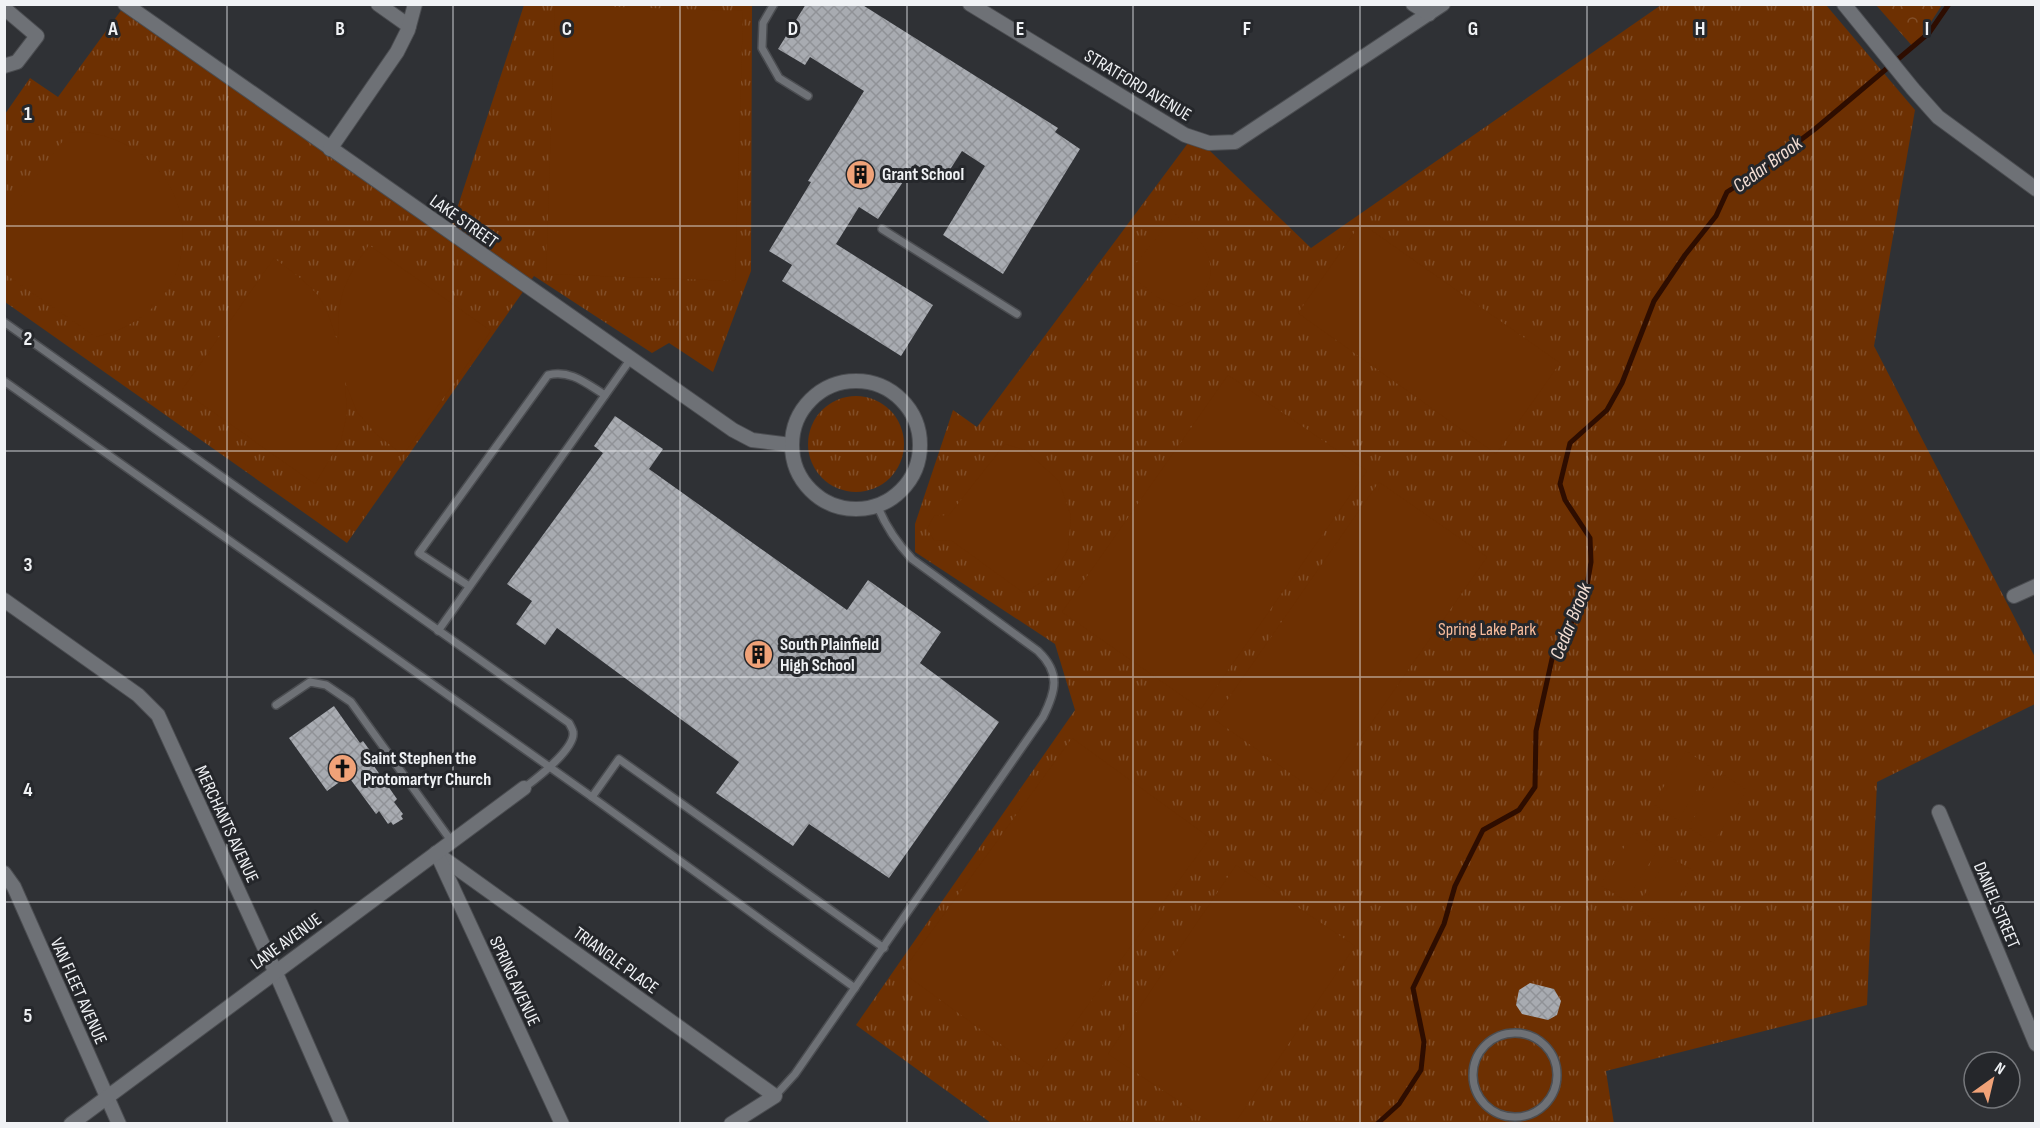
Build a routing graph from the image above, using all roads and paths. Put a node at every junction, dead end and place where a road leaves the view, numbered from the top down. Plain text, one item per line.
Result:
1 (125, 4) edge
2 (378, 4) edge
3 (415, 4) edge
4 (774, 4) edge
5 (970, 4) edge
6 (1413, 4) edge
7 (1443, 4) edge
8 (1844, 4) edge
9 (4, 8) edge
10 (1429, 14) junction
11 (409, 26) junction
12 (4, 66) edge
13 (808, 96) dead end
14 (330, 148) junction
15 (2036, 189) edge
16 (882, 229) dead end
17 (1017, 314) dead end
18 (4, 322) edge
19 (630, 360) junction
20 (4, 381) edge
21 (605, 395) junction
22 (791, 445) junction
23 (877, 505) junction
24 (469, 586) junction
25 (2036, 586) edge
26 (2014, 596) dead end
27 (4, 600) edge
28 (438, 631) junction
29 (276, 705) dead end
30 (550, 769) junction
31 (524, 788) joint
32 (592, 798) junction
33 (1939, 812) dead end
34 (452, 842) junction
35 (436, 853) junction
36 (4, 873) edge
37 (884, 948) junction
38 (275, 971) junction
39 (855, 988) junction
40 (2036, 1044) edge
41 (775, 1096) junction
42 (107, 1097) junction
43 (1501, 1120) edge
44 (71, 1124) edge
45 (119, 1124) edge
46 (342, 1124) edge
47 (562, 1124) edge
48 (731, 1124) edge

1 - 14 street, LAKE STREET
2 - 11 street
3 - 11 street
4 - 13 lane
5 - 10 street, STRATFORD AVENUE
6 - 10 street
7 - 10 street, STRATFORD AVENUE
8 - 15 street
9 - 12 street
11 - 14 street
14 - 19 street, LAKE STREET
16 - 17 lane
18 - 28 lane
19 - 21 lane
19 - 22 street, LAKE STREET
20 - 30 lane
21 - 24 lane
21 - 24 lane
22 - 23 street
22 - 23 street
23 - 37 lane
24 - 28 lane
25 - 26 street
27 - 38 street, MERCHANTS AVENUE
28 - 30 lane
29 - 34 lane
30 - 31 lane
30 - 32 lane
31 - 34 street, LANE AVENUE
32 - 37 lane
32 - 39 lane
33 - 40 street, DANIEL STREET
34 - 35 street, LANE AVENUE
35 - 38 street, LANE AVENUE
35 - 41 street, TRIANGLE PLACE
35 - 47 street, SPRING AVENUE
36 - 42 street, VAN FLEET AVENUE
37 - 39 lane
38 - 42 street, LANE AVENUE
38 - 46 street, MERCHANTS AVENUE
39 - 41 lane
41 - 48 street
42 - 44 street, LANE AVENUE
42 - 45 street, VAN FLEET AVENUE
43 - 43 lane

